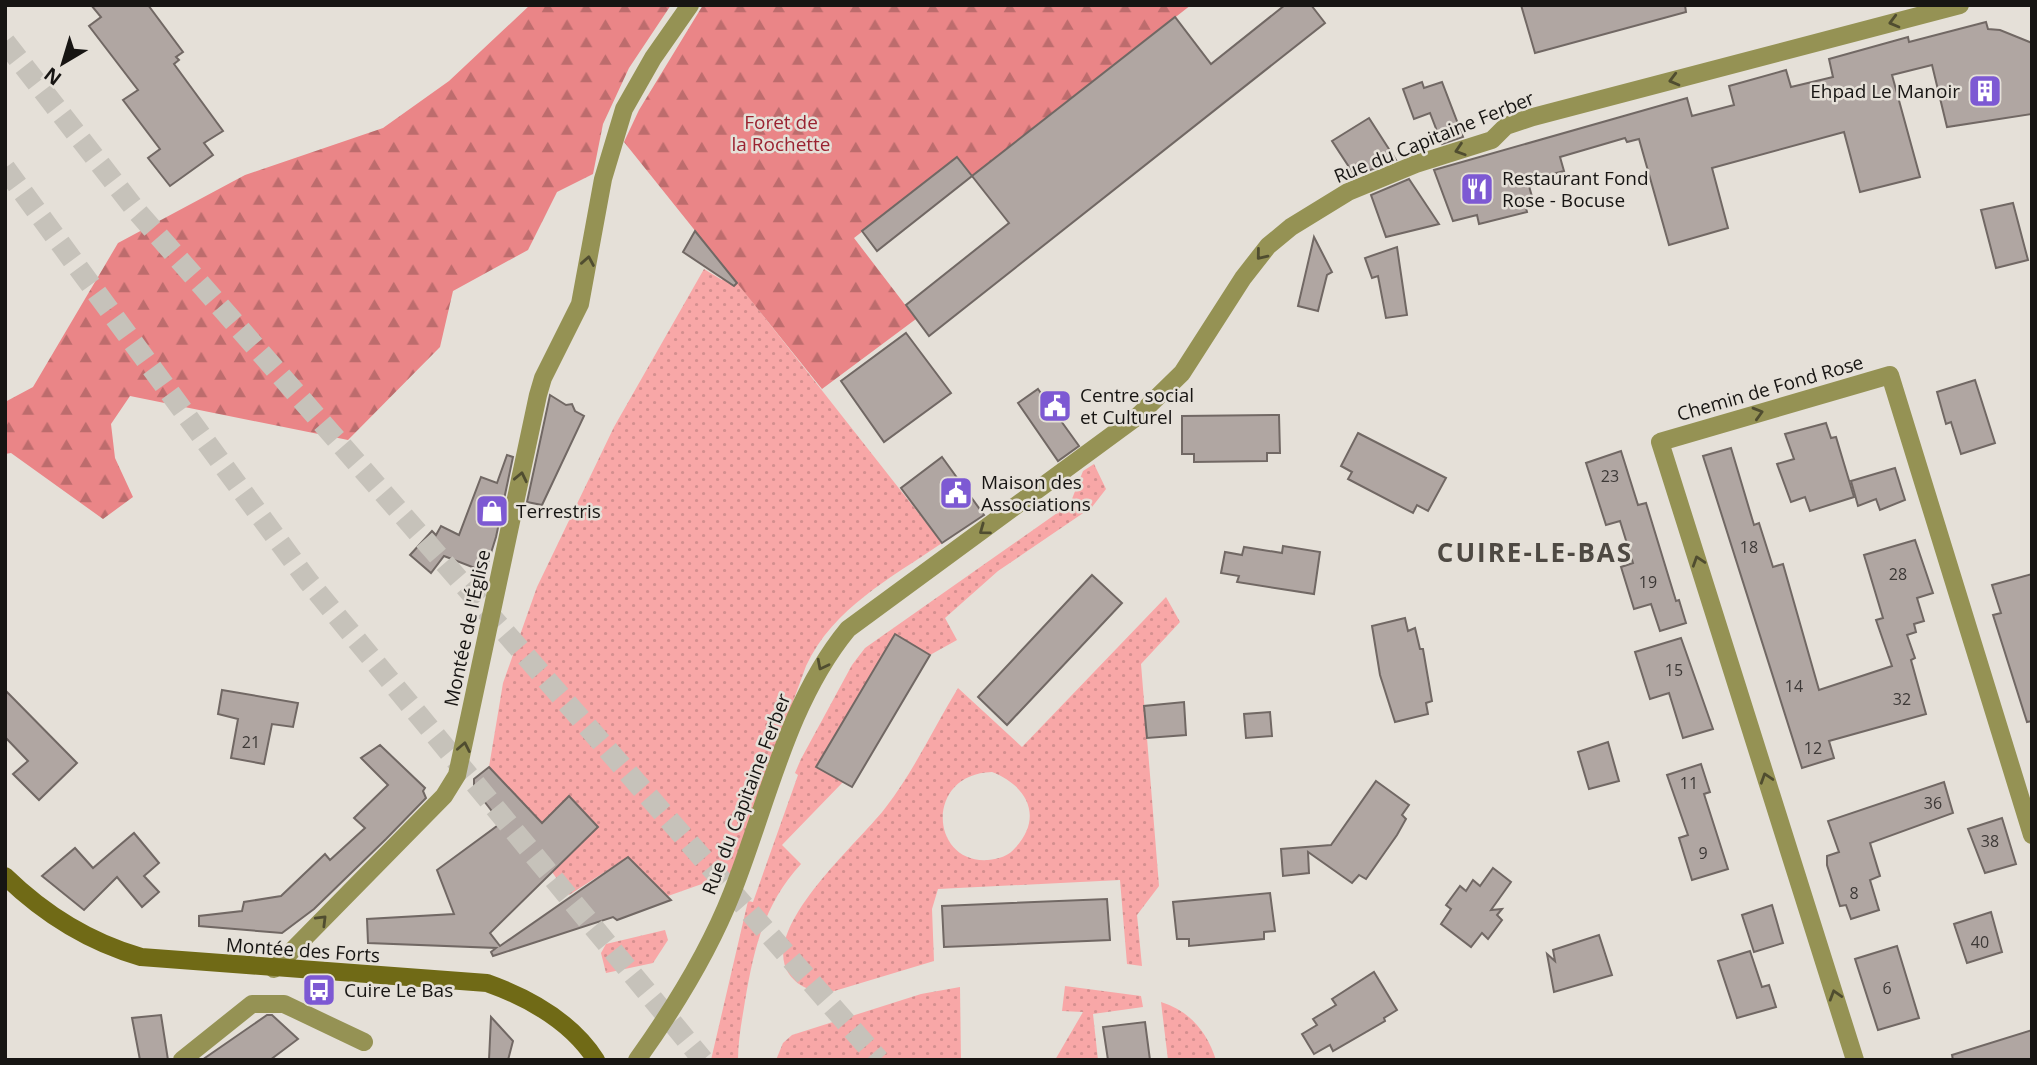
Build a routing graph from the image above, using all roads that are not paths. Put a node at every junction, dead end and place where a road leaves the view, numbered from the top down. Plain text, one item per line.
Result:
1 (690, 5) edge
2 (1960, 5) edge
3 (2032, 835) edge
4 (5, 876) edge
5 (274, 969) junction
6 (364, 1042) dead end
7 (182, 1060) edge
8 (596, 1060) edge
9 (637, 1060) edge
10 (1855, 1060) edge

5 -> 1 street, Montée de l'Église
2 -> 9 street, Rue du Capitaine Ferber
10 -> 3 street, Chemin de Fond Rose
4 - 5 street, Montée des Forts
5 - 8 street, Montée des Forts
6 - 7 street

